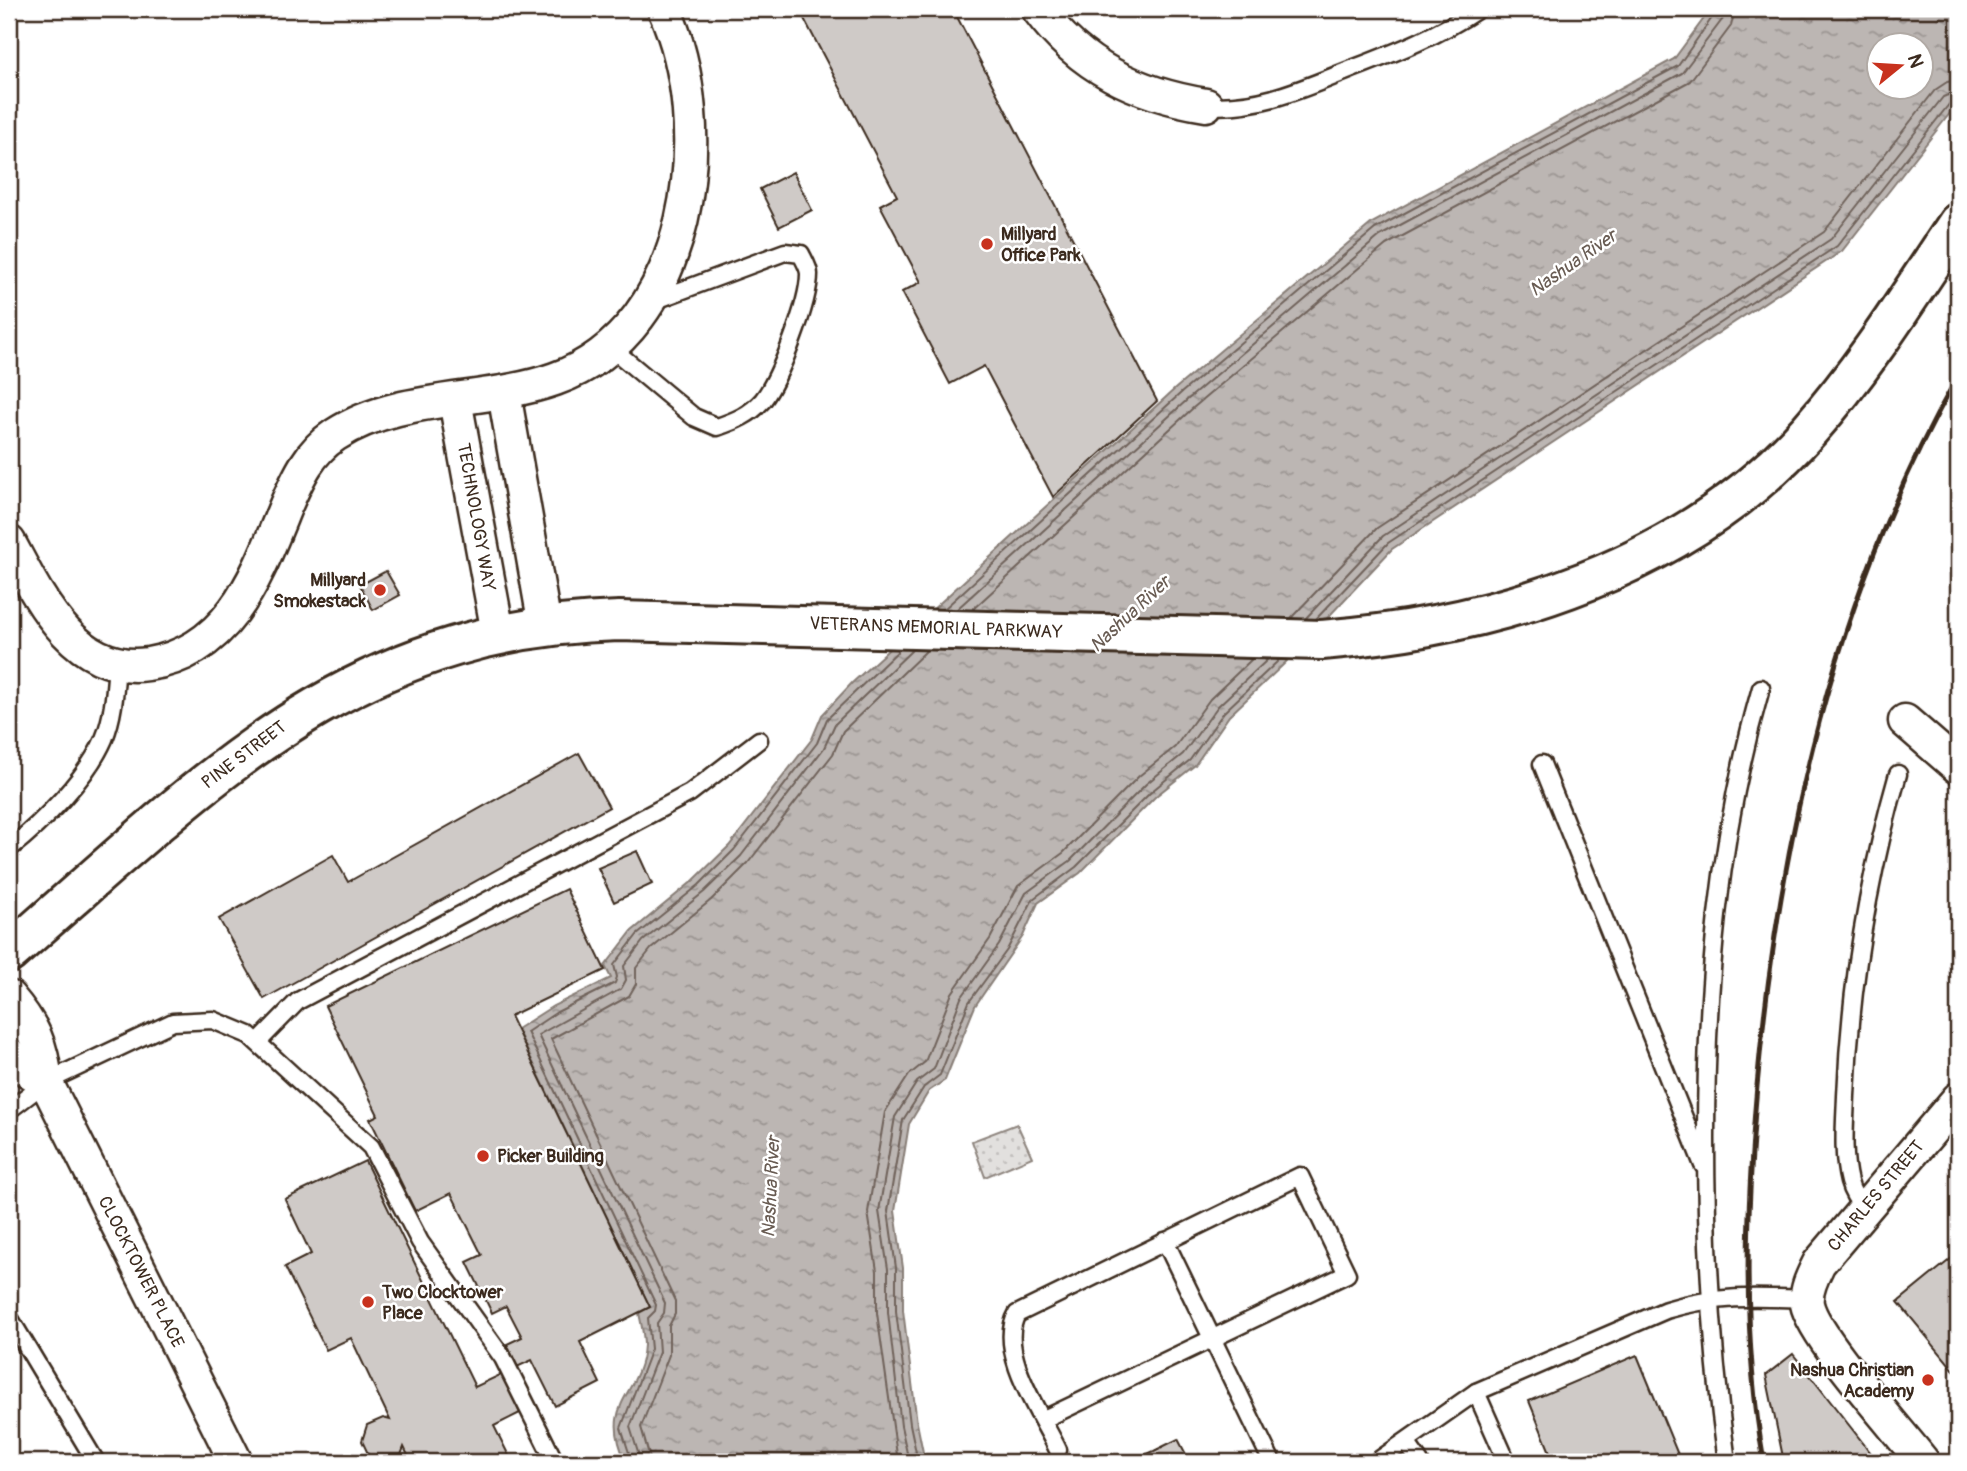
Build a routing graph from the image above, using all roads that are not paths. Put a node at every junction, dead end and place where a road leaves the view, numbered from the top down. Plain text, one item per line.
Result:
1 (664, 9) edge
2 (1038, 9) edge
3 (1478, 9) edge
4 (1206, 105) joint
5 (1958, 223) edge
6 (646, 304) junction
7 (610, 347) junction
8 (504, 393) junction
9 (455, 400) junction
10 (9, 542) edge
11 (522, 629) junction
12 (117, 664) junction
13 (1761, 688) dead end
14 (1905, 721) dead end
15 (759, 740) dead end
16 (1542, 764) dead end
17 (1958, 767) edge
18 (1898, 774) dead end
19 (9, 849) edge
20 (9, 953) edge
21 (9, 997) edge
22 (258, 1042) junction
23 (9, 1054) edge
24 (46, 1082) junction
25 (9, 1110) edge
26 (1953, 1118) edge
27 (1706, 1174) junction
28 (1864, 1209) junction
29 (1165, 1241) junction
30 (1712, 1299) junction
31 (1806, 1299) junction
32 (9, 1317) edge
33 (1212, 1339) junction
34 (1476, 1392) junction
35 (1044, 1419) junction
36 (1406, 1442) junction
37 (1058, 1450) dead end
38 (96, 1462) edge
39 (236, 1462) edge
40 (555, 1462) edge
41 (1272, 1462) edge
42 (1376, 1462) edge
43 (1420, 1462) edge
44 (1507, 1462) edge
45 (1727, 1462) edge
46 (1923, 1462) edge

1 - 6 street
2 - 4 street
3 - 4 lane
5 - 11 main road, VETERANS MEMORIAL PARKWAY
6 - 7 street
6 - 7 lane
7 - 8 street
8 - 9 street
8 - 11 street
9 - 11 street, TECHNOLOGY WAY
9 - 12 street
10 - 12 street
11 - 20 main road, PINE STREET
12 - 19 lane
13 - 27 lane
14 - 17 street
15 - 22 lane
16 - 27 lane
18 - 28 lane
21 - 24 street, CLOCKTOWER PLACE
22 - 24 lane
22 - 40 lane
23 - 24 street
24 - 25 lane
24 - 39 street, CLOCKTOWER PLACE
26 - 28 street, CHARLES STREET
27 - 30 lane
28 - 31 street, CHARLES STREET
29 - 33 lane
29 - 33 lane
29 - 35 lane
30 - 31 lane
30 - 34 lane
30 - 45 lane
31 - 46 street
32 - 38 lane
33 - 35 lane
33 - 41 lane
34 - 36 lane
34 - 44 lane
35 - 37 lane
36 - 42 lane
36 - 43 lane

